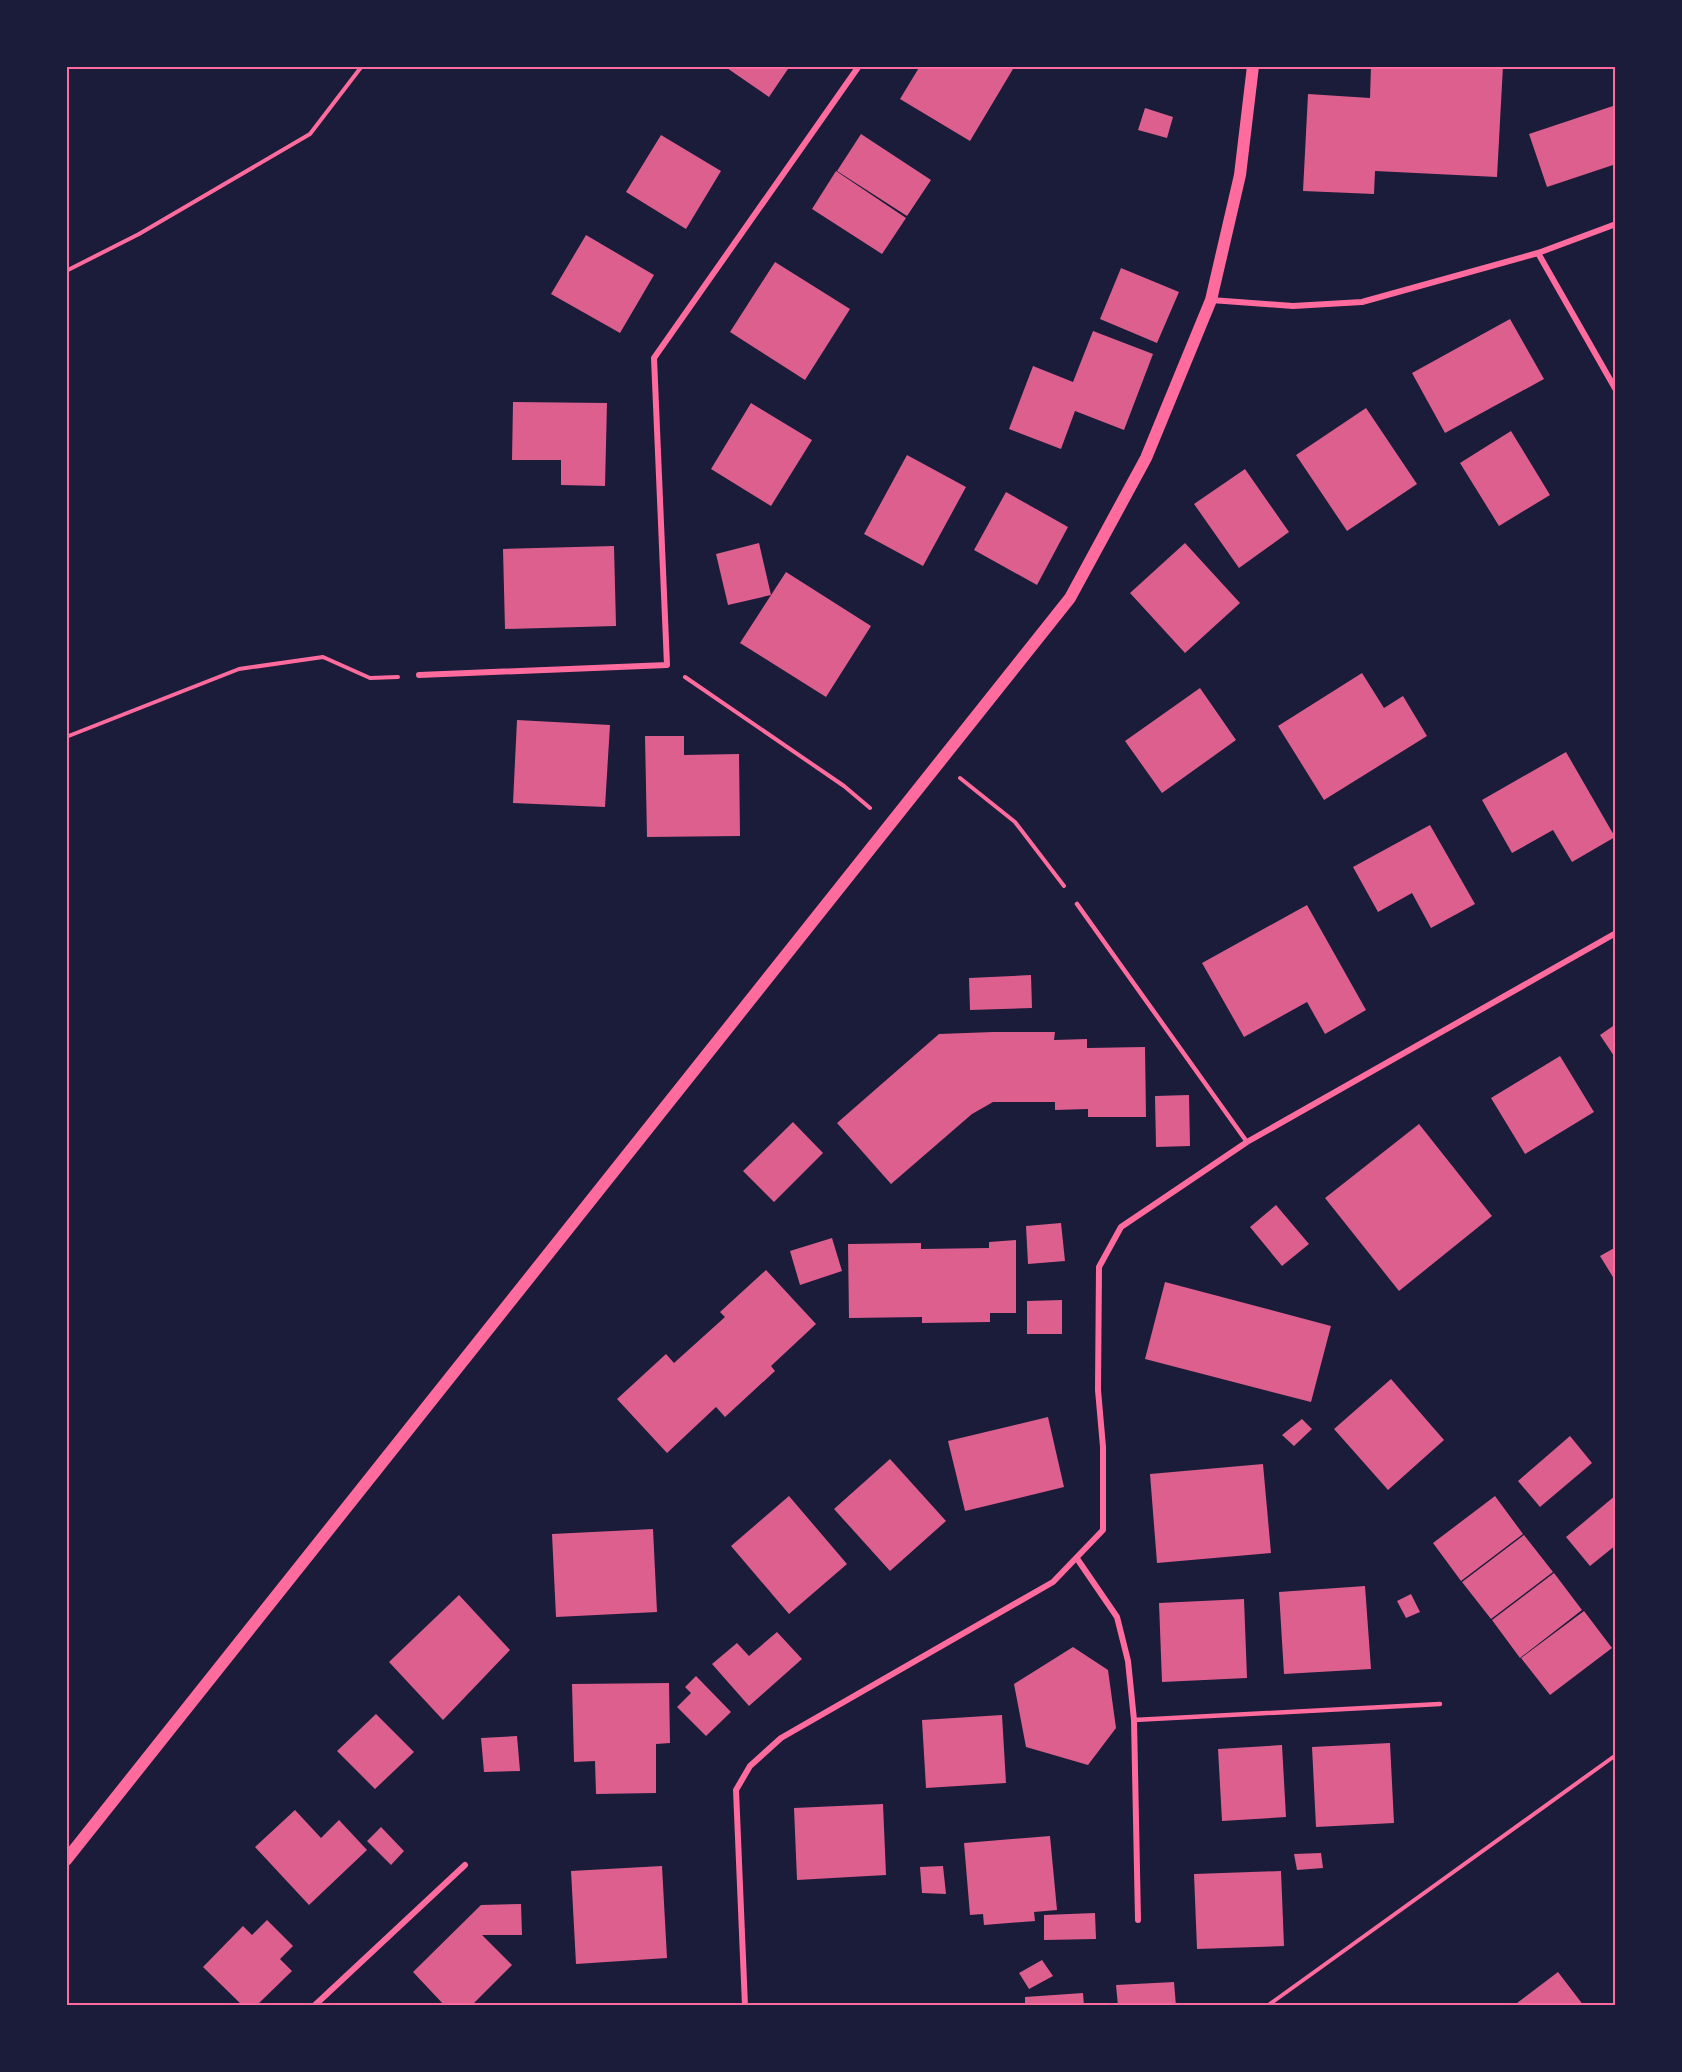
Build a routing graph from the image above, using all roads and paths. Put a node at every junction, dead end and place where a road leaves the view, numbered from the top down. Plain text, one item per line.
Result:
1 (362, 66) edge
2 (859, 66) edge
3 (1253, 66) edge
4 (1616, 224) edge
5 (1538, 254) junction
6 (66, 271) edge
7 (1211, 300) junction
8 (1616, 390) edge
9 (667, 665) junction
10 (419, 675) joint
11 (66, 737) edge
12 (940, 762) junction
13 (890, 824) junction
14 (1077, 904) joint
15 (1616, 933) edge
16 (1246, 1142) junction
17 (1078, 1560) junction
18 (1440, 1704) dead end
19 (1134, 1720) junction
20 (1616, 1755) edge
21 (66, 1860) edge
22 (465, 1864) dead end
23 (1138, 1920) dead end
24 (314, 2006) edge
25 (745, 2006) edge
26 (1267, 2006) edge

1 - 6 path
2 - 9 street
3 - 7 main road
4 - 5 street
5 - 7 street
5 - 8 street
7 - 12 main road
9 - 10 street
9 - 13 path
10 - 11 path
12 - 13 main road
12 - 14 path
13 - 21 main road
14 - 16 lane
15 - 16 street
16 - 17 street
17 - 19 street
17 - 25 street
18 - 19 lane
19 - 23 street
20 - 26 path
22 - 24 street

